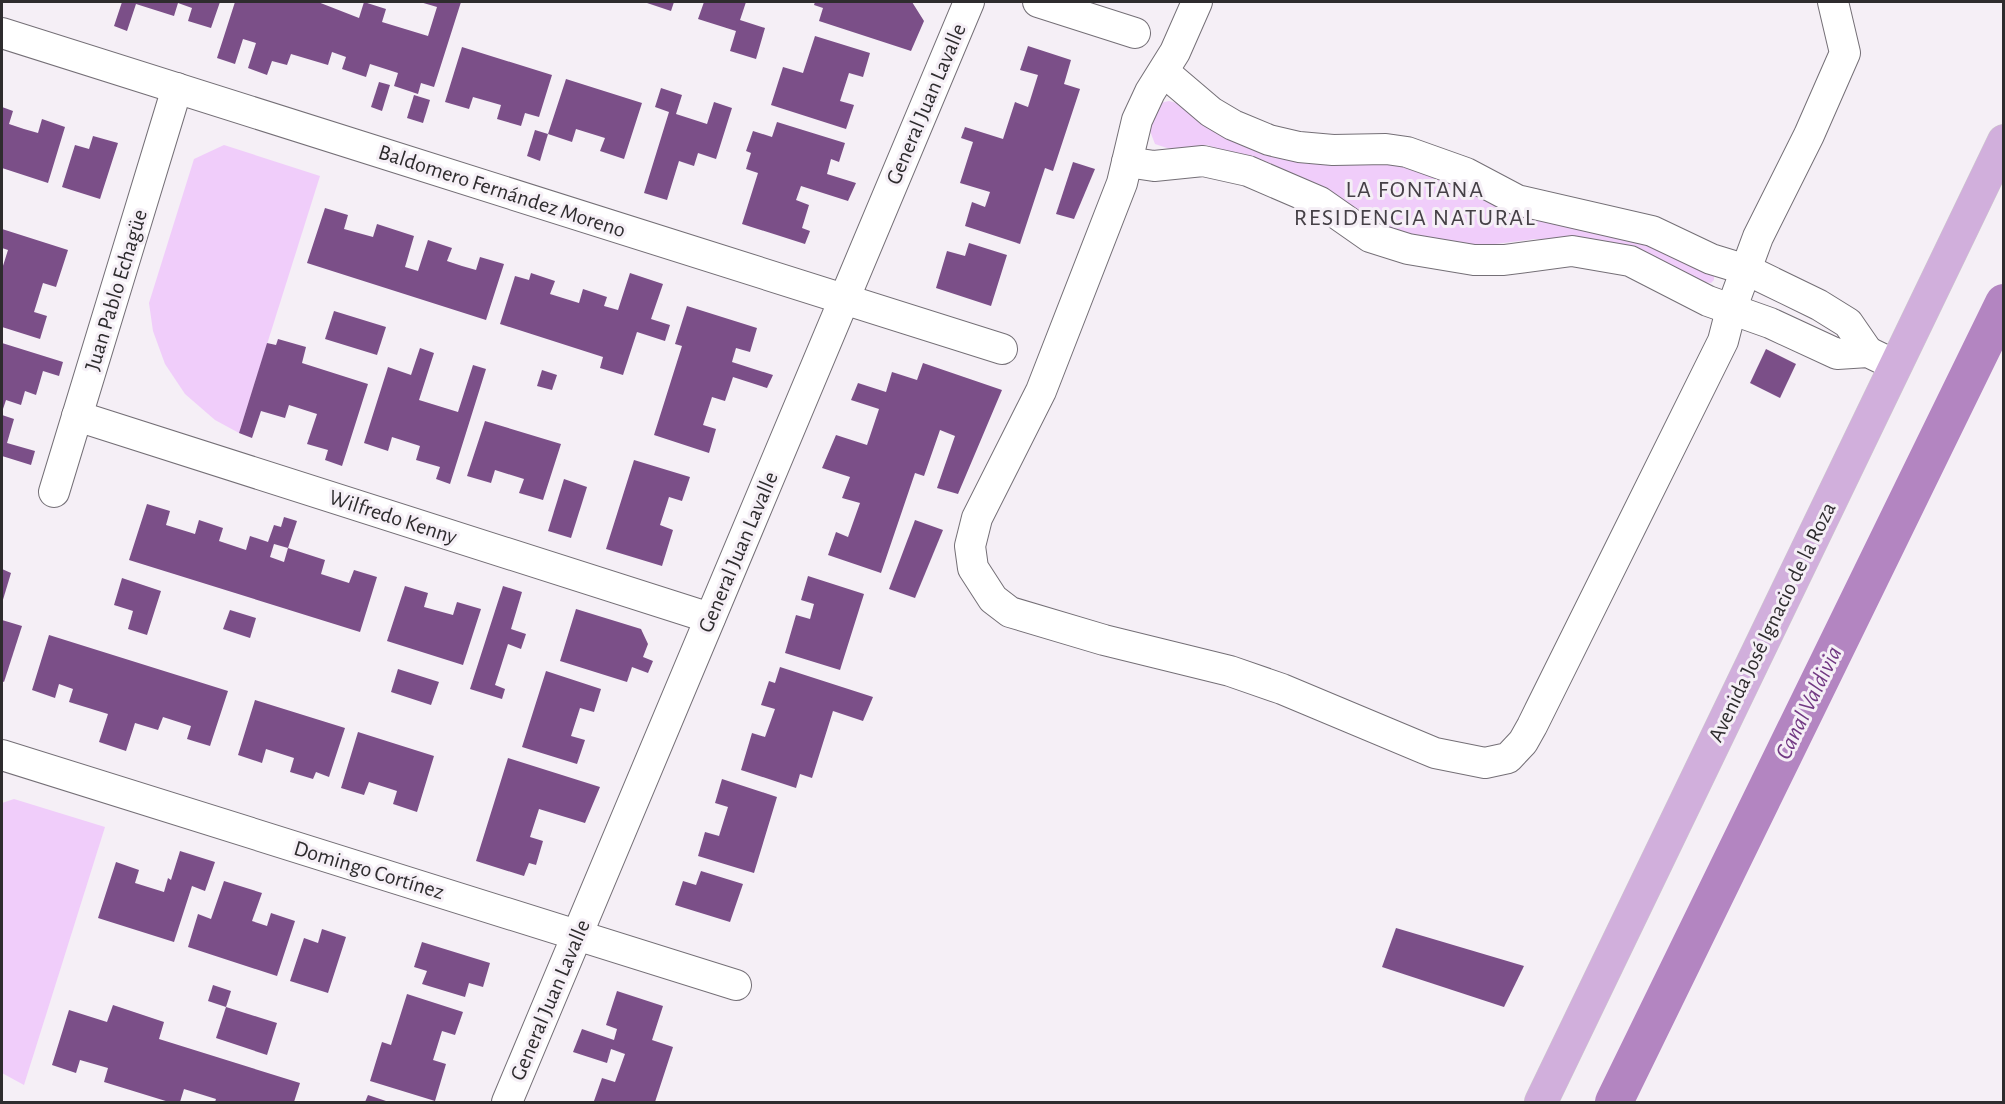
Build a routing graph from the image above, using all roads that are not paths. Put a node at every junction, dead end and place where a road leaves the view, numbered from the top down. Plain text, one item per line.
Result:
1 (969, 2) edge
2 (1038, 2) edge
3 (1197, 2) edge
4 (1833, 2) edge
5 (2, 33) edge
6 (1135, 33) dead end
7 (1164, 72) junction
8 (177, 88) junction
9 (2004, 141) edge
10 (1127, 162) junction
11 (1746, 270) junction
12 (844, 299) junction
13 (1731, 310) junction
14 (1002, 350) dead end
15 (1882, 358) junction
16 (77, 416) junction
17 (54, 492) dead end
18 (710, 618) junction
19 (2, 755) edge
20 (577, 935) junction
21 (736, 985) dead end
22 (507, 1102) edge
23 (1542, 1102) edge

1 - 12 street, General Juan Lavalle
2 - 6 street
3 - 7 street
4 - 11 street
5 - 8 street, Baldomero Fernández Moreno
7 - 10 street
7 - 11 street
8 - 12 street, Baldomero Fernández Moreno
8 - 16 street, Juan Pablo Echagüe
9 - 15 main road, Avenida José Ignacio de la Roza
10 - 13 street
10 - 13 street
11 - 13 street
11 - 15 street
12 - 14 street, Baldomero Fernández Moreno
12 - 18 street, General Juan Lavalle
13 - 15 street
15 - 23 main road, Avenida José Ignacio de la Roza
16 - 17 street, Juan Pablo Echagüe
16 - 18 street, Wilfredo Kenny
18 - 20 street, General Juan Lavalle
19 - 20 street, Domingo Cortínez
20 - 21 street, Domingo Cortínez
20 - 22 street, General Juan Lavalle

